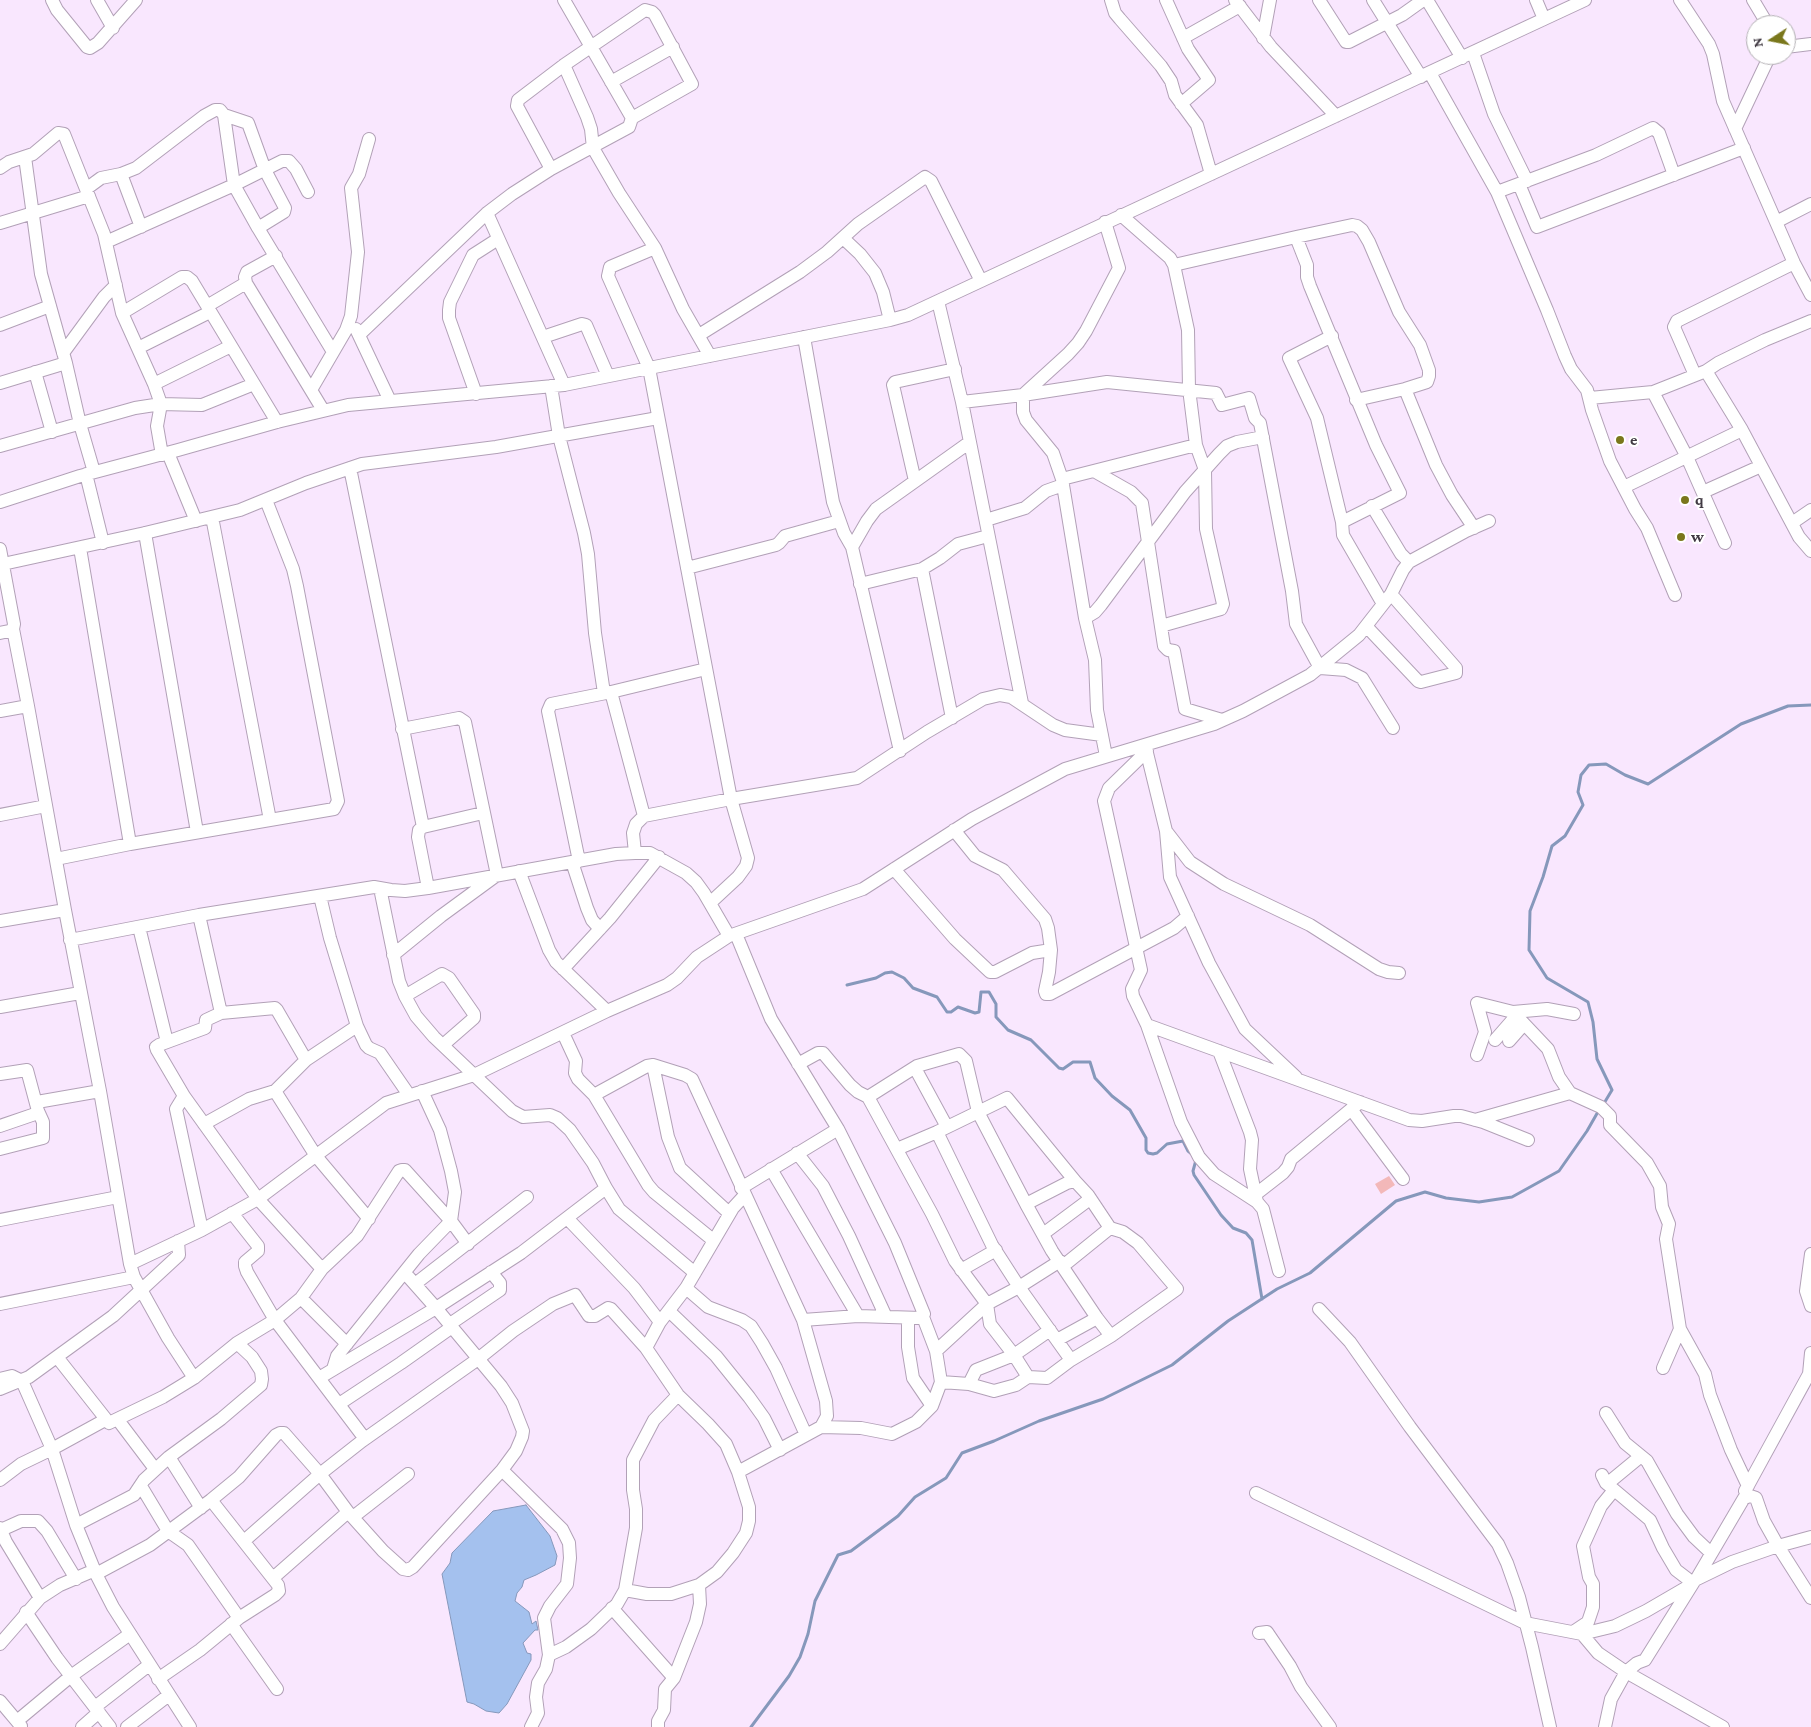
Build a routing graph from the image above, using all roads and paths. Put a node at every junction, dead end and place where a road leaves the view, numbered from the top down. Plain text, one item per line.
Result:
1 (52, 0) edge
2 (97, 0) edge
3 (136, 0) edge
4 (564, 0) edge
5 (1111, 0) edge
6 (1166, 0) edge
7 (1270, 0) edge
8 (1319, 0) edge
9 (1373, 0) edge
10 (1422, 0) edge
11 (1427, 0) edge
12 (1536, 0) edge
13 (1585, 0) edge
14 (1680, 0) edge
15 (1743, 0) edge
16 (1752, 0) edge
17 (1237, 3) edge
18 (1762, 15) edge
19 (1544, 19) junction
20 (1388, 21) junction
21 (113, 28) junction
22 (1183, 38) junction
23 (1263, 38) junction
24 (1811, 44) edge
25 (1796, 46) edge
26 (591, 47) junction
27 (673, 47) junction
28 (1467, 55) junction
29 (564, 65) junction
30 (1764, 65) edge
31 (1426, 75) junction
32 (611, 82) junction
33 (1181, 104) junction
34 (224, 115) junction
35 (1336, 116) junction
36 (632, 118) junction
37 (1735, 129) junction
38 (370, 139) dead end
39 (593, 148) junction
40 (1744, 148) junction
41 (25, 157) junction
42 (0, 168) edge
43 (551, 169) junction
44 (266, 170) junction
45 (121, 174) junction
46 (1209, 175) junction
47 (1674, 175) junction
48 (1523, 182) junction
49 (234, 184) junction
50 (308, 192) dead end
51 (1497, 192) junction
52 (88, 193) junction
53 (1811, 204) edge
54 (32, 212) junction
55 (487, 213) junction
56 (1121, 215) junction
57 (1105, 222) junction
58 (1776, 222) junction
59 (0, 223) edge
60 (141, 227) junction
61 (258, 228) junction
62 (1296, 237) junction
63 (843, 238) junction
64 (498, 239) junction
65 (106, 242) junction
66 (654, 248) junction
67 (276, 256) junction
68 (1794, 263) junction
69 (1174, 265) junction
70 (980, 281) junction
71 (246, 283) junction
72 (116, 285) junction
73 (1811, 296) edge
74 (938, 301) junction
75 (50, 306) junction
76 (209, 309) junction
77 (122, 313) junction
78 (350, 316) junction
79 (890, 320) junction
80 (1811, 322) edge
81 (0, 325) edge
82 (359, 335) junction
83 (699, 335) junction
84 (1332, 336) junction
85 (543, 337) junction
86 (804, 337) junction
87 (231, 346) junction
88 (138, 348) junction
89 (334, 352) junction
90 (710, 356) junction
91 (65, 358) junction
92 (649, 368) junction
93 (955, 368) junction
94 (35, 372) junction
95 (1701, 373) junction
96 (608, 376) junction
97 (1, 379) edge
98 (154, 384) junction
99 (254, 384) junction
100 (564, 384) junction
101 (550, 386) junction
102 (1188, 389) junction
103 (1405, 389) junction
104 (311, 390) junction
105 (1653, 392) junction
106 (476, 394) junction
107 (1023, 396) junction
108 (1590, 398) junction
109 (1356, 400) junction
110 (390, 401) junction
111 (962, 402) junction
112 (161, 404) junction
113 (323, 410) junction
114 (658, 418) junction
115 (277, 422) junction
116 (80, 424) junction
117 (1742, 430) junction
118 (52, 432) junction
119 (559, 436) junction
120 (1263, 438) junction
121 (970, 442) junction
122 (1196, 445) junction
123 (0, 446) edge
124 (165, 454) junction
125 (1686, 457) junction
126 (1761, 466) junction
127 (350, 468) junction
128 (1205, 470) junction
129 (1094, 471) junction
130 (90, 473) junction
131 (915, 481) junction
132 (1062, 482) junction
133 (1624, 487) junction
134 (1702, 492) junction
135 (266, 500) junction
136 (0, 502) edge
137 (1372, 506) junction
138 (1811, 510) edge
139 (212, 517) junction
140 (839, 520) junction
141 (986, 520) junction
142 (196, 521) junction
143 (1489, 521) dead end
144 (1342, 522) junction
145 (1792, 523) junction
146 (1474, 528) junction
147 (145, 533) junction
148 (988, 536) junction
149 (103, 543) junction
150 (1149, 543) junction
151 (1725, 543) dead end
152 (852, 547) junction
153 (80, 548) junction
154 (0, 550) edge
155 (1811, 551) edge
156 (1409, 562) junction
157 (3, 564) junction
158 (687, 568) junction
159 (922, 569) junction
160 (860, 584) junction
161 (1675, 595) dead end
162 (1387, 599) junction
163 (1085, 618) junction
164 (1161, 626) junction
165 (1366, 626) junction
166 (13, 629) junction
167 (0, 633) edge
168 (706, 668) junction
169 (1320, 668) junction
170 (608, 693) junction
171 (1022, 703) junction
172 (28, 706) junction
173 (0, 711) edge
174 (952, 718) junction
175 (1222, 720) junction
176 (1393, 728) dead end
177 (402, 729) junction
178 (1102, 736) junction
179 (1146, 748) junction
180 (900, 751) junction
181 (1106, 756) junction
182 (731, 799) junction
183 (46, 806) junction
184 (483, 813) junction
185 (0, 815) edge
186 (644, 816) junction
187 (270, 820) junction
188 (423, 827) junction
189 (954, 830) junction
190 (1166, 831) junction
191 (197, 832) junction
192 (130, 844) junction
193 (635, 853) junction
194 (659, 857) junction
195 (56, 859) junction
196 (576, 861) junction
197 (894, 869) junction
198 (519, 871) junction
199 (496, 875) junction
200 (380, 888) junction
201 (428, 888) junction
202 (320, 896) junction
203 (710, 903) junction
204 (64, 910) junction
205 (199, 915) junction
206 (1188, 916) junction
207 (0, 921) edge
208 (140, 927) junction
209 (600, 929) junction
210 (733, 935) junction
211 (70, 940) junction
212 (1136, 948) junction
213 (1051, 950) junction
214 (393, 955) junction
215 (563, 969) junction
216 (1398, 973) dead end
217 (80, 993) junction
218 (405, 996) junction
219 (0, 1007) edge
220 (608, 1011) junction
221 (220, 1013) junction
222 (1574, 1014) dead end
223 (1518, 1017) junction
224 (1147, 1025) junction
225 (357, 1026) junction
226 (563, 1032) junction
227 (1495, 1040) dead end
228 (1510, 1041) dead end
229 (167, 1042) junction
230 (443, 1045) junction
231 (1219, 1051) junction
232 (1476, 1055) dead end
233 (306, 1060) junction
234 (798, 1064) junction
235 (653, 1065) junction
236 (915, 1068) junction
237 (0, 1074) edge
238 (474, 1075) junction
239 (1300, 1080) junction
240 (100, 1091) junction
241 (422, 1091) junction
242 (275, 1092) junction
243 (1570, 1093) junction
244 (409, 1095) junction
245 (594, 1095) junction
246 (184, 1096) junction
247 (868, 1097) junction
248 (1355, 1105) junction
249 (38, 1106) junction
250 (978, 1112) junction
251 (1475, 1120) junction
252 (204, 1124) junction
253 (0, 1126) edge
254 (838, 1129) junction
255 (942, 1129) junction
256 (1528, 1140) dead end
257 (0, 1149) edge
258 (897, 1149) junction
259 (797, 1153) junction
260 (316, 1156) junction
261 (771, 1169) junction
262 (1403, 1179) dead end
263 (1075, 1181) junction
264 (606, 1188) junction
265 (742, 1192) junction
266 (118, 1197) junction
267 (527, 1197) dead end
268 (1257, 1198) junction
269 (258, 1199) junction
270 (1090, 1199) junction
271 (1026, 1204) junction
272 (232, 1213) junction
273 (730, 1213) junction
274 (567, 1218) junction
275 (368, 1219) junction
276 (0, 1220) edge
277 (451, 1221) junction
278 (1110, 1228) junction
279 (202, 1230) junction
280 (1042, 1234) junction
281 (713, 1240) junction
282 (178, 1241) junction
283 (468, 1244) junction
284 (996, 1250) junction
285 (1811, 1254) edge
286 (130, 1264) junction
287 (1061, 1264) junction
288 (322, 1269) junction
289 (961, 1270) junction
290 (1279, 1271) dead end
291 (491, 1272) junction
292 (405, 1273) junction
293 (695, 1273) junction
294 (134, 1277) junction
295 (415, 1284) junction
296 (1019, 1286) junction
297 (686, 1288) junction
298 (140, 1289) junction
299 (301, 1298) junction
300 (1810, 1298) edge
301 (0, 1304) edge
302 (987, 1304) junction
303 (436, 1308) junction
304 (1319, 1309) dead end
305 (669, 1312) junction
306 (858, 1316) junction
307 (886, 1317) junction
308 (923, 1317) junction
309 (908, 1318) junction
310 (1097, 1318) junction
311 (275, 1320) junction
312 (803, 1320) junction
313 (660, 1322) junction
314 (451, 1326) junction
315 (1680, 1329) junction
316 (1054, 1335) junction
317 (1111, 1336) junction
318 (237, 1343) junction
319 (347, 1344) junction
320 (646, 1348) junction
321 (936, 1351) junction
322 (1811, 1353) edge
323 (1014, 1355) junction
324 (57, 1357) junction
325 (478, 1359) junction
326 (1071, 1360) junction
327 (1663, 1368) dead end
328 (333, 1370) junction
329 (1810, 1374) edge
330 (1028, 1377) junction
331 (194, 1378) junction
332 (319, 1378) junction
333 (0, 1379) edge
334 (22, 1381) junction
335 (941, 1382) junction
336 (969, 1384) junction
337 (0, 1389) edge
338 (678, 1395) junction
339 (339, 1404) junction
340 (932, 1406) junction
341 (1606, 1413) dead end
342 (111, 1420) junction
343 (821, 1427) junction
344 (806, 1435) junction
345 (365, 1439) junction
346 (52, 1449) junction
347 (780, 1450) junction
348 (1641, 1456) junction
349 (169, 1457) junction
350 (155, 1469) junction
351 (502, 1470) junction
352 (738, 1472) junction
353 (320, 1474) junction
354 (408, 1474) dead end
355 (0, 1480) edge
356 (1608, 1483) junction
357 (141, 1486) junction
358 (1746, 1492) junction
359 (1256, 1493) dead end
360 (206, 1504) junction
361 (350, 1514) junction
362 (76, 1525) junction
363 (0, 1529) edge
364 (168, 1531) junction
365 (1811, 1537) edge
366 (244, 1541) junction
367 (1778, 1546) junction
368 (1711, 1552) junction
369 (96, 1572) junction
370 (273, 1578) junction
371 (76, 1579) junction
372 (1693, 1582) junction
373 (699, 1585) junction
374 (626, 1590) junction
375 (40, 1598) junction
376 (1811, 1598) edge
377 (612, 1608) junction
378 (26, 1612) junction
379 (235, 1621) junction
380 (1525, 1623) junction
381 (1259, 1633) dead end
382 (1578, 1633) junction
383 (130, 1634) junction
384 (0, 1644) edge
385 (549, 1655) junction
386 (149, 1665) junction
387 (1626, 1672) junction
388 (71, 1676) junction
389 (674, 1678) junction
390 (158, 1679) junction
391 (277, 1689) dead end
392 (169, 1696) junction
393 (0, 1701) edge
394 (97, 1710) junction
395 (19, 1724) edge
396 (82, 1727) edge
397 (110, 1727) edge
398 (127, 1727) edge
399 (190, 1727) edge
400 (531, 1727) edge
401 (658, 1727) edge
402 (1330, 1727) edge
403 (1550, 1727) edge
404 (1605, 1727) edge
405 (1723, 1727) edge

1 - 21 street
2 - 21 street
3 - 21 street
4 - 26 street
5 - 33 street
6 - 22 street
7 - 23 street
8 - 20 street
9 - 20 street
10 - 20 street
11 - 28 street
12 - 19 street
13 - 19 street
14 - 37 street
15 - 16 street
16 - 18 street
17 - 22 street
17 - 23 street
19 - 28 street
20 - 31 street
22 - 33 street
23 - 35 street
24 - 25 street
26 - 27 street
26 - 29 street
26 - 32 street
27 - 32 street
27 - 36 street
28 - 31 street
28 - 48 street
29 - 39 street
29 - 43 street
30 - 37 street
31 - 35 street
31 - 51 street
32 - 36 street
33 - 46 street
34 - 44 street
34 - 45 street
34 - 49 street
35 - 46 street
36 - 39 street
37 - 40 street
38 - 78 street
39 - 43 street
39 - 66 street
40 - 47 street
40 - 58 street
41 - 42 street
41 - 52 street
41 - 54 street
43 - 55 street
44 - 49 street
44 - 50 street
44 - 61 street
45 - 52 street
45 - 60 street
46 - 56 street
47 - 48 street
47 - 48 street
48 - 51 street
49 - 60 street
49 - 61 street
51 - 108 street
52 - 54 street
52 - 65 street
53 - 58 street
54 - 59 street
54 - 75 street
55 - 64 street
55 - 82 street
56 - 57 street
56 - 69 street
57 - 70 street
57 - 107 street
58 - 68 street
60 - 65 street
61 - 67 street
62 - 69 street
62 - 84 street
62 - 103 street
63 - 70 street
63 - 79 street
63 - 83 street
64 - 85 street
64 - 106 street
65 - 72 street
66 - 83 street
66 - 92 street
67 - 71 street
67 - 89 street
68 - 73 street
68 - 95 street
69 - 102 street
70 - 74 street
71 - 76 street
71 - 104 street
72 - 77 street
72 - 91 street
74 - 79 street
74 - 93 street
75 - 81 street
75 - 91 street
76 - 77 street
76 - 87 street
76 - 88 street
77 - 88 street
78 - 82 street
78 - 89 street
79 - 86 street
80 - 95 street
82 - 110 street
83 - 90 street
84 - 109 street
84 - 144 street
85 - 96 street
85 - 100 street
86 - 90 street
86 - 140 street
87 - 98 street
87 - 99 street
88 - 98 street
89 - 104 street
90 - 92 street
91 - 94 street
91 - 116 street
92 - 96 street
92 - 114 street
93 - 111 street
93 - 131 street
94 - 97 street
94 - 118 street
95 - 105 street
95 - 117 street
96 - 100 street
98 - 112 street
99 - 112 street
99 - 115 street
100 - 101 street
101 - 106 street
101 - 119 street
102 - 107 street
102 - 120 street
102 - 122 street
103 - 109 street
103 - 146 street
104 - 113 street
105 - 108 street
105 - 125 street
106 - 110 street
107 - 111 street
107 - 132 street
108 - 133 street
109 - 137 street
110 - 113 street
111 - 121 street
112 - 116 street
112 - 124 street
113 - 115 street
114 - 119 street
114 - 158 street
115 - 124 street
116 - 118 street
116 - 130 street
117 - 125 street
117 - 126 street
118 - 123 street
119 - 127 street
119 - 170 street
120 - 128 street
120 - 169 street
121 - 131 street
121 - 141 street
122 - 128 street
122 - 129 street
124 - 130 street
124 - 142 street
125 - 133 street
125 - 134 street
126 - 134 street
126 - 145 street
127 - 135 street
127 - 177 street
128 - 150 street
128 - 164 street
129 - 132 street
129 - 150 street
130 - 136 street
130 - 149 street
131 - 152 street
132 - 141 street
132 - 163 street
133 - 161 street
134 - 151 street
135 - 139 street
135 - 187 street
137 - 144 street
137 - 156 street
138 - 145 street
139 - 142 street
139 - 187 street
140 - 152 street
140 - 158 street
141 - 148 street
142 - 147 street
143 - 146 street
144 - 162 street
145 - 155 street
146 - 156 street
147 - 149 street
147 - 191 street
148 - 159 street
148 - 171 street
149 - 153 street
150 - 163 street
150 - 164 street
152 - 160 street
153 - 157 street
153 - 192 street
154 - 157 street
156 - 162 street
157 - 166 street
158 - 168 street
159 - 160 street
159 - 174 street
160 - 180 street
162 - 165 street
162 - 165 street
163 - 178 street
164 - 175 street
165 - 169 street
166 - 167 street
166 - 172 street
168 - 170 street
168 - 182 street
169 - 175 street
169 - 176 street
170 - 186 street
170 - 196 street
171 - 174 street
171 - 178 street
172 - 173 street
172 - 183 street
174 - 180 street
175 - 179 street
177 - 184 street
177 - 188 street
178 - 181 street
179 - 181 street
179 - 190 street
179 - 212 street
180 - 182 street
181 - 189 street
182 - 186 street
182 - 203 street
183 - 185 street
183 - 195 street
184 - 188 street
184 - 199 street
186 - 193 street
187 - 191 street
188 - 201 street
189 - 197 street
189 - 213 street
190 - 206 street
190 - 216 street
191 - 192 street
192 - 195 street
193 - 194 street
193 - 196 street
194 - 203 street
194 - 209 street
195 - 204 street
196 - 198 street
196 - 209 street
197 - 210 street
197 - 213 street
198 - 199 street
198 - 215 street
199 - 201 street
199 - 214 street
200 - 201 street
200 - 202 street
200 - 214 street
202 - 205 street
202 - 225 street
203 - 210 street
204 - 207 street
204 - 211 street
205 - 208 street
205 - 221 street
206 - 212 street
206 - 239 street
208 - 211 street
208 - 229 street
209 - 215 street
210 - 220 street
210 - 234 street
211 - 217 street
212 - 213 street
212 - 224 street
214 - 218 street
215 - 220 street
217 - 219 street
217 - 240 street
218 - 230 street
218 - 230 street
220 - 226 street
221 - 229 street
221 - 233 street
222 - 223 street
223 - 227 street
223 - 228 street
223 - 232 street
223 - 243 street
224 - 231 street
224 - 268 street
225 - 233 street
225 - 244 street
226 - 238 street
226 - 245 street
229 - 246 street
230 - 238 street
231 - 239 street
231 - 268 street
233 - 242 street
234 - 247 street
234 - 254 street
235 - 245 street
235 - 265 street
235 - 273 street
236 - 247 street
236 - 250 street
236 - 255 street
237 - 249 street
238 - 241 street
238 - 264 street
239 - 248 street
240 - 249 street
240 - 266 street
241 - 244 street
241 - 277 street
242 - 252 street
242 - 260 street
243 - 251 street
243 - 315 street
244 - 260 street
245 - 281 street
246 - 252 street
246 - 279 street
247 - 258 street
248 - 251 street
248 - 262 street
248 - 268 street
249 - 253 street
249 - 257 street
250 - 255 street
250 - 263 street
250 - 271 street
251 - 256 street
252 - 269 street
254 - 259 street
254 - 308 street
255 - 258 street
255 - 284 street
258 - 289 street
259 - 261 street
259 - 307 street
260 - 269 street
260 - 275 street
261 - 265 street
261 - 306 street
263 - 270 street
263 - 271 street
264 - 274 street
264 - 293 street
265 - 273 street
265 - 312 street
266 - 276 street
266 - 286 street
267 - 283 street
268 - 290 street
269 - 272 street
269 - 288 street
270 - 278 street
270 - 280 street
271 - 280 street
272 - 279 street
272 - 311 street
273 - 281 street
274 - 291 street
274 - 313 street
275 - 277 street
275 - 288 street
277 - 283 street
277 - 292 street
278 - 287 street
278 - 317 street
279 - 282 street
280 - 287 street
281 - 293 street
282 - 286 street
282 - 298 street
283 - 295 street
284 - 289 street
284 - 296 street
285 - 300 street
286 - 294 street
287 - 296 street
287 - 310 street
288 - 299 street
289 - 302 street
291 - 303 street
291 - 314 street
292 - 295 street
292 - 319 street
293 - 297 street
294 - 298 street
294 - 301 street
295 - 303 street
296 - 302 street
296 - 316 street
297 - 305 street
297 - 344 street
298 - 324 street
298 - 331 street
299 - 311 street
299 - 319 street
302 - 321 street
302 - 323 street
303 - 314 street
303 - 328 street
304 - 380 street
305 - 313 street
305 - 347 street
306 - 307 street
306 - 312 street
307 - 309 street
308 - 309 street
308 - 321 street
309 - 340 street
310 - 316 street
310 - 317 street
311 - 318 street
311 - 332 street
312 - 343 street
313 - 320 street
314 - 325 street
314 - 339 street
315 - 327 street
315 - 358 street
316 - 323 street
316 - 326 street
317 - 326 street
318 - 331 street
318 - 349 street
319 - 328 street
320 - 325 street
320 - 338 street
321 - 335 street
322 - 329 street
323 - 330 street
323 - 336 street
324 - 334 street
324 - 342 street
325 - 345 street
325 - 351 street
326 - 330 street
328 - 332 street
329 - 358 street
330 - 336 street
331 - 342 street
332 - 339 street
333 - 334 street
334 - 337 street
334 - 346 street
335 - 336 street
335 - 340 street
338 - 352 street
338 - 374 street
339 - 345 street
340 - 343 street
341 - 348 street
342 - 346 street
342 - 350 street
343 - 344 street
344 - 347 street
345 - 353 street
346 - 355 street
346 - 362 street
347 - 352 street
348 - 356 street
348 - 368 street
349 - 350 street
349 - 360 street
350 - 357 street
351 - 361 street
351 - 385 street
352 - 373 street
353 - 360 street
353 - 361 street
353 - 366 street
354 - 361 street
356 - 372 street
356 - 382 street
357 - 362 street
357 - 364 street
358 - 367 street
358 - 368 street
359 - 380 street
360 - 364 street
360 - 366 street
361 - 370 street
362 - 369 street
363 - 371 street
363 - 375 street
364 - 369 street
364 - 379 street
365 - 367 street
366 - 370 street
367 - 372 street
367 - 376 street
368 - 372 street
369 - 371 street
369 - 383 street
370 - 379 street
371 - 375 street
372 - 382 street
372 - 387 street
373 - 374 street
373 - 389 street
374 - 377 street
375 - 378 street
377 - 385 street
377 - 389 street
378 - 384 street
378 - 388 street
379 - 390 street
379 - 391 street
380 - 382 street
380 - 403 street
381 - 402 street
382 - 387 street
383 - 386 street
383 - 388 street
385 - 400 street
386 - 390 street
386 - 394 street
387 - 404 street
387 - 405 street
388 - 394 street
388 - 395 street
389 - 401 street
390 - 392 street
392 - 398 street
392 - 399 street
393 - 395 street
394 - 396 street
394 - 397 street

